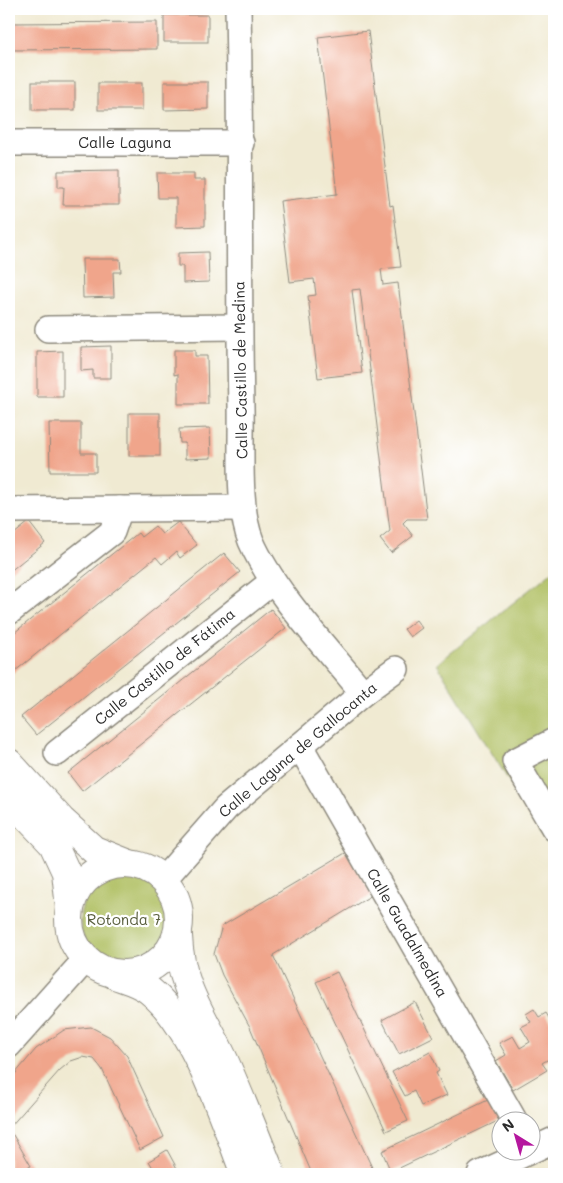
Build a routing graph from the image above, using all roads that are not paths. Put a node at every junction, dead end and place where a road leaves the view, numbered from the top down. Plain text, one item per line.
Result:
1 (238, 9) edge
2 (9, 143) edge
3 (241, 143) junction
4 (240, 327) junction
5 (48, 329) dead end
6 (243, 508) junction
7 (9, 510) edge
8 (120, 510) junction
9 (273, 582) junction
10 (9, 612) edge
11 (396, 669) dead end
12 (363, 693) junction
13 (554, 742) edge
14 (300, 746) junction
15 (57, 753) dead end
16 (9, 763) edge
17 (9, 798) edge
18 (554, 828) edge
19 (129, 864) junction
20 (163, 880) junction
21 (70, 908) junction
22 (178, 936) junction
23 (97, 966) junction
24 (9, 1045) edge
25 (508, 1110) edge
26 (554, 1140) edge
27 (540, 1146) edge
28 (510, 1160) edge
29 (245, 1174) edge
30 (271, 1174) edge
31 (480, 1174) edge

1 - 3 street, Calle Castillo de Medina
2 - 3 street, Calle Laguna
3 - 4 street, Calle Castillo de Medina
4 - 5 street
4 - 6 street, Calle Castillo de Medina
6 - 8 street
6 - 9 street, Calle Castillo de Medina
7 - 8 street
8 - 10 street
9 - 12 street, Calle Castillo de Medina
9 - 15 street, Calle Castillo de Fátima
11 - 12 street, Calle Laguna de Gallocanta
12 - 14 street, Calle Laguna de Gallocanta
13 - 18 street
14 - 20 street, Calle Laguna de Gallocanta
14 - 25 street, Calle Guadalmedina
16 - 19 main road
17 - 21 main road
19 - 20 main road
19 - 21 main road
20 - 22 main road
21 - 23 main road
22 - 23 main road
22 - 30 main road
23 - 24 street
23 - 29 main road
26 - 27 street
28 - 31 street

